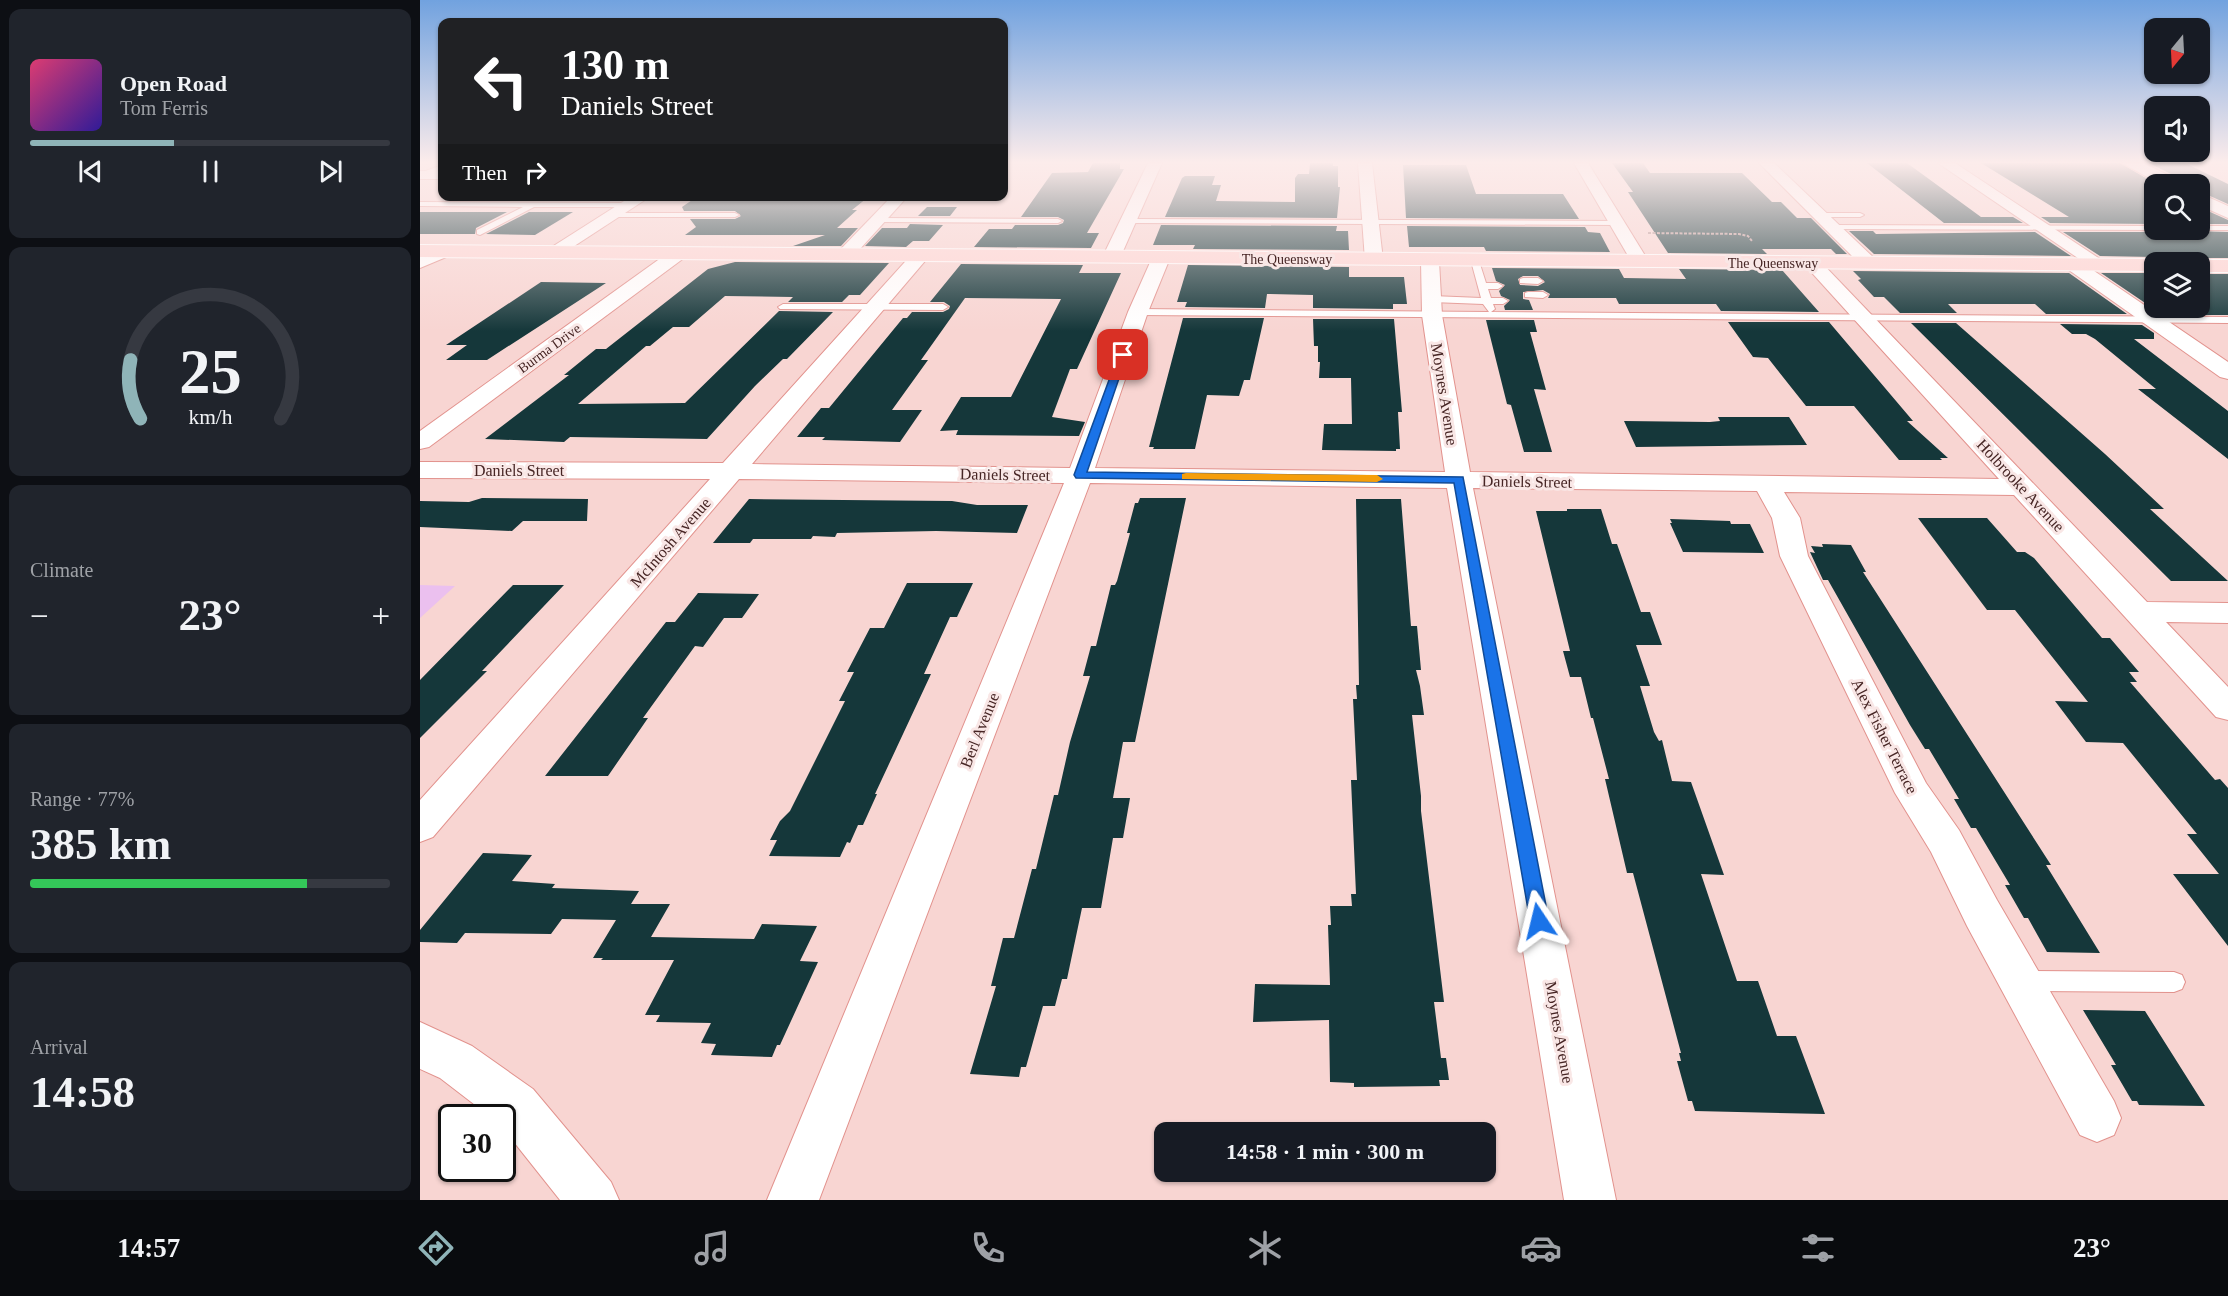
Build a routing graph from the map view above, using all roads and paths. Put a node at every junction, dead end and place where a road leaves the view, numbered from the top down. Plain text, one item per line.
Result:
1 (506, 219) edge
2 (607, 219) edge
3 (1370, 219) edge
4 (1616, 219) edge
5 (1825, 219) edge
6 (2031, 219) edge
7 (879, 220) joint
8 (1129, 220) joint
9 (1058, 221) dead end
10 (1370, 222) junction
11 (1618, 223) junction
12 (1833, 227) junction
13 (2043, 227) junction
14 (2144, 228) edge
15 (2210, 228) edge
16 (2228, 228) edge
17 (480, 232) dead end
18 (420, 251) edge
19 (446, 251) junction
20 (553, 252) junction
21 (678, 254) junction
22 (844, 256) junction
23 (919, 257) junction
24 (1111, 258) junction
25 (1161, 258) junction
26 (1374, 260) junction
27 (1430, 261) junction
28 (1475, 261) junction
29 (1640, 262) junction
30 (420, 263) edge
31 (1812, 263) junction
32 (1869, 263) junction
33 (2072, 264) junction
34 (2100, 265) junction
35 (2144, 265) edge
36 (2210, 266) edge
37 (2228, 266) edge
38 (1484, 290) junction
39 (1501, 294) junction
40 (1528, 295) junction
41 (1543, 295) junction
42 (877, 306) junction
43 (783, 307) dead end
44 (944, 307) dead end
45 (1432, 307) junction
46 (1138, 312) junction
47 (2144, 315) edge
48 (1863, 316) junction
49 (2144, 318) edge
50 (2148, 318) joint
51 (2228, 320) edge
52 (2228, 372) edge
53 (420, 442) edge
54 (420, 470) edge
55 (732, 471) junction
56 (1080, 475) junction
57 (1459, 480) junction
58 (1766, 484) junction
59 (2023, 487) junction
60 (2138, 612) junction
61 (2228, 613) edge
62 (2228, 708) edge
63 (420, 826) edge
64 (2020, 981) junction
65 (2174, 982) dead end
66 (420, 1045) edge
67 (2097, 1118) dead end
68 (593, 1200) edge
69 (793, 1200) edge
70 (1590, 1200) edge

1 - 17 lane
2 - 20 street
3 - 10 street
4 - 11 street
5 - 12 street
6 - 13 street
7 - 9 lane
7 - 22 street
8 - 10 lane
8 - 24 street
10 - 11 lane
10 - 26 street
11 - 29 street
12 - 13 lane
12 - 32 street
13 - 14 lane
13 - 34 street
15 - 16 lane
18 - 19 main road, The Queensway
19 - 20 main road, The Queensway
19 - 30 street
20 - 21 main road, The Queensway
21 - 22 main road, The Queensway
21 - 53 street, Burma Drive
22 - 23 main road, The Queensway
23 - 24 main road, The Queensway
23 - 42 street, McIntosh Avenue
24 - 25 main road, The Queensway
25 - 26 main road, The Queensway
25 - 46 street, Berl Avenue
26 - 27 main road, The Queensway
27 - 28 main road, The Queensway
27 - 45 street, Moynes Avenue
28 - 29 main road, The Queensway
28 - 38 lane
29 - 31 main road, The Queensway
31 - 32 main road, The Queensway
31 - 48 street, Holbrooke Avenue
32 - 33 main road, The Queensway
33 - 34 main road, The Queensway
33 - 47 street
34 - 35 main road, The Queensway
36 - 37 main road
38 - 39 lane
38 - 39 lane
38 - 39 lane
38 - 45 lane
40 - 41 lane
40 - 41 lane
40 - 41 lane
42 - 43 lane
42 - 44 lane
42 - 55 street, McIntosh Avenue
45 - 46 lane
45 - 48 lane
45 - 57 street, Moynes Avenue
46 - 56 street, Berl Avenue
48 - 49 lane
48 - 59 street, Holbrooke Avenue
50 - 51 lane
50 - 52 street
54 - 55 street, Daniels Street
55 - 56 street, Daniels Street
55 - 63 street, McIntosh Avenue
56 - 57 street, Daniels Street
56 - 69 street, Berl Avenue
57 - 58 street, Daniels Street
57 - 70 street, Moynes Avenue
58 - 59 street, Daniels Street
58 - 64 street, Alex Fisher Terrace
59 - 60 street, Holbrooke Avenue
60 - 61 street
60 - 62 street, Holbrooke Avenue
64 - 65 lane
64 - 67 street, Alex Fisher Terrace
66 - 68 street

